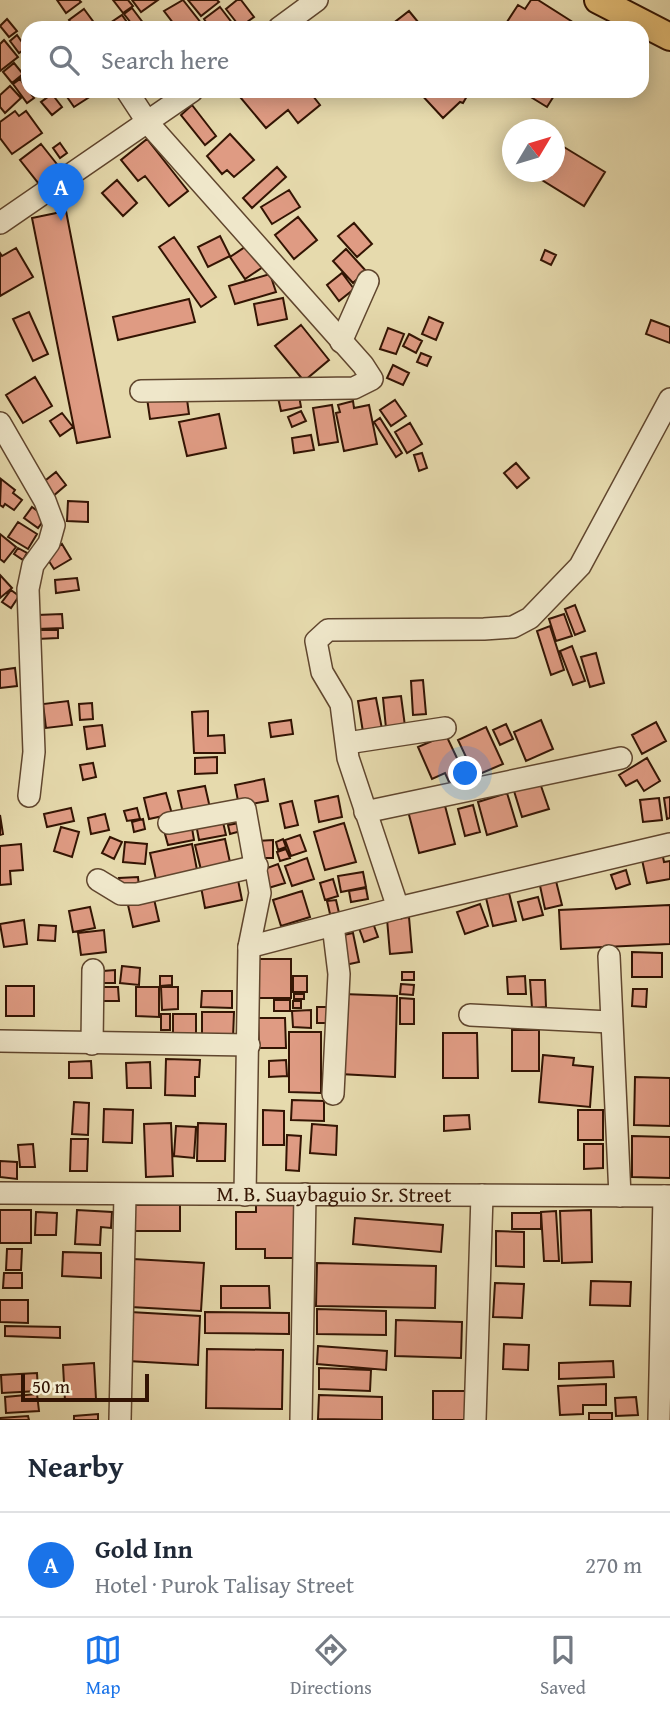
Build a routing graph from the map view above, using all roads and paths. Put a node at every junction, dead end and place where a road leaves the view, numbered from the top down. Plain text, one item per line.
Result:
1 (317, 0) edge
2 (598, 0) edge
3 (288, 21) edge
4 (639, 21) edge
5 (649, 26) edge
6 (670, 37) edge
7 (132, 98) edge
8 (182, 98) edge
9 (148, 123) junction
10 (0, 223) edge
11 (368, 281) dead end
12 (341, 342) junction
13 (141, 391) dead end
14 (670, 399) edge
15 (0, 423) edge
16 (445, 728) dead end
17 (347, 743) junction
18 (621, 758) dead end
19 (29, 796) dead end
20 (365, 812) junction
21 (169, 823) dead end
22 (670, 844) edge
23 (257, 866) junction
24 (98, 880) dead end
25 (398, 908) junction
26 (333, 925) junction
27 (249, 947) junction
28 (609, 956) dead end
29 (93, 971) dead end
30 (470, 1015) dead end
31 (610, 1022) junction
32 (0, 1041) edge
33 (92, 1044) junction
34 (249, 1045) junction
35 (333, 1094) dead end
36 (0, 1193) edge
37 (305, 1194) junction
38 (125, 1195) junction
39 (245, 1195) junction
40 (482, 1195) junction
41 (620, 1196) junction
42 (667, 1196) edge
43 (120, 1420) edge
44 (301, 1420) edge
45 (475, 1420) edge
46 (659, 1420) edge

1 - 3 street
2 - 4 main road
5 - 6 main road
7 - 9 street
8 - 9 street
9 - 10 street
9 - 12 street
11 - 12 street
12 - 13 street
14 - 17 street
15 - 19 street
16 - 17 street
17 - 20 street
18 - 20 street
20 - 25 street
21 - 23 street
22 - 25 street
23 - 24 street
23 - 27 street
25 - 26 street
26 - 27 street
26 - 35 street
27 - 34 street
28 - 31 street
29 - 33 street
30 - 31 street
31 - 41 street
32 - 33 street
33 - 34 street
34 - 39 street
36 - 38 street, M. B. Suaybaguio Sr. Street
37 - 39 street, M. B. Suaybaguio Sr. Street
37 - 40 street, M. B. Suaybaguio Sr. Street
37 - 44 street
38 - 39 street, M. B. Suaybaguio Sr. Street
38 - 43 street
40 - 41 street, M. B. Suaybaguio Sr. Street
40 - 45 street
41 - 42 street, M. B. Suaybaguio Sr. Street
42 - 46 street

